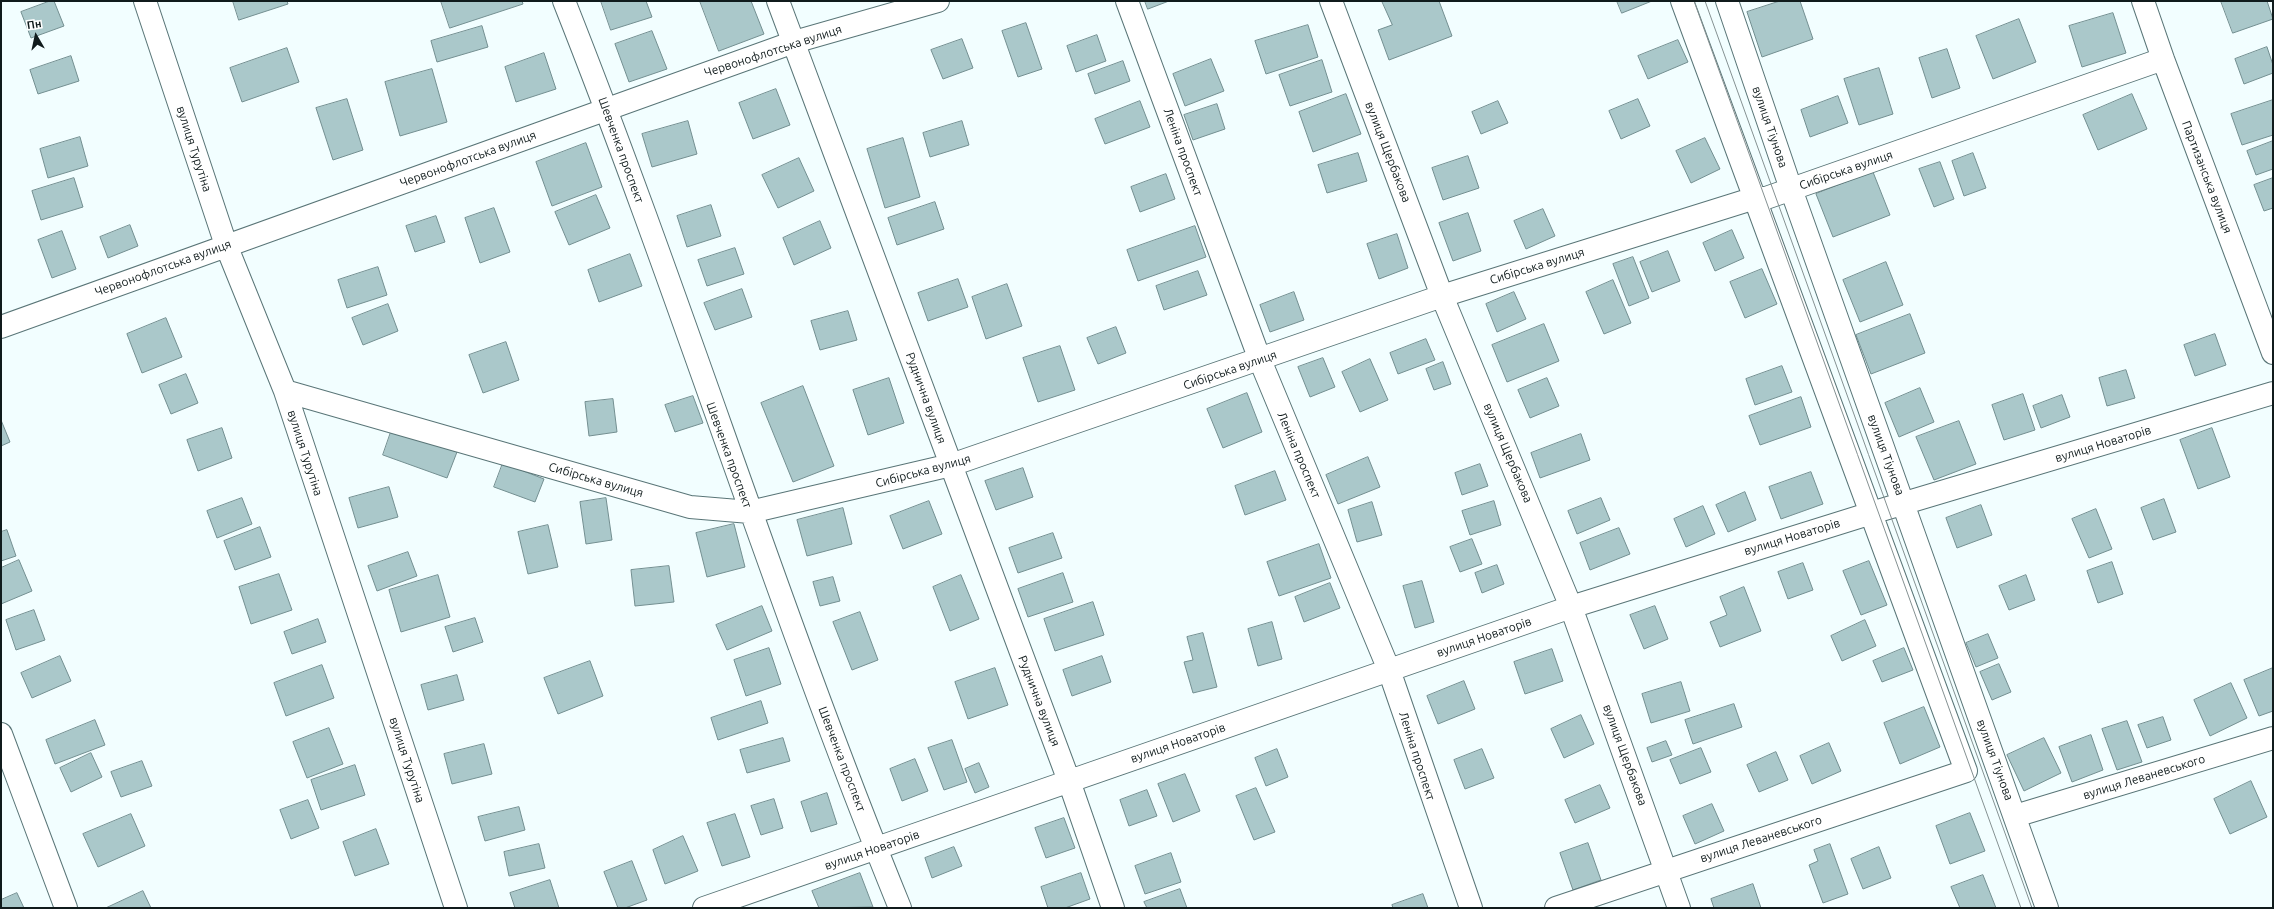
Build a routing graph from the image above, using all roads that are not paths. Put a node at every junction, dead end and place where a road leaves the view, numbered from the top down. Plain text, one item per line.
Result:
1 (145, 1) edge
2 (564, 1) edge
3 (778, 1) edge
4 (938, 1) edge
5 (1127, 1) edge
6 (1331, 1) edge
7 (1682, 1) edge
8 (1727, 1) edge
9 (2143, 1) edge
10 (794, 42) junction
11 (2163, 59) junction
12 (607, 109) junction
13 (1791, 189) junction
14 (1755, 198) junction
15 (226, 245) junction
16 (1442, 296) junction
17 (1, 327) edge
18 (2273, 353) edge
19 (1260, 360) junction
20 (285, 391) junction
21 (2273, 393) edge
22 (950, 465) junction
23 (1903, 503) junction
24 (750, 512) junction
25 (1871, 513) junction
26 (1571, 607) junction
27 (1389, 670) junction
28 (1, 734) edge
29 (2273, 738) edge
30 (1069, 781) junction
31 (2015, 816) junction
32 (876, 848) junction
33 (1666, 870) junction
34 (66, 908) edge
35 (456, 908) edge
36 (704, 908) edge
37 (900, 908) edge
38 (1113, 908) edge
39 (1471, 908) edge
40 (1556, 908) edge
41 (1679, 908) edge
42 (2047, 908) edge

1 - 15 street, вулиця Турутіна
2 - 12 street, Шевченка проспект
3 - 10 street, Руднична вулиця
4 - 10 street, Червонофлотська вулиця
5 - 19 street, Леніна проспект
6 - 16 street, вулиця Щербакова
7 - 14 street
8 - 13 street, вулиця Тіунова
9 - 11 street, Партизанська вулиця
10 - 12 street, Червонофлотська вулиця
10 - 22 street, Руднична вулиця
11 - 13 street, Сибірська вулиця
11 - 18 street, Партизанська вулиця
12 - 15 street, Червонофлотська вулиця
12 - 24 street, Шевченка проспект
13 - 14 street, Сибірська вулиця
13 - 23 street, вулиця Тіунова
14 - 16 street, Сибірська вулиця
14 - 25 street
15 - 17 street, Червонофлотська вулиця
15 - 20 street, вулиця Турутіна
16 - 19 street, Сибірська вулиця
16 - 26 street, вулиця Щербакова
19 - 22 street, Сибірська вулиця
19 - 27 street, Леніна проспект
20 - 24 street, Сибірська вулиця
20 - 35 street, вулиця Турутіна
21 - 23 street, вулиця Новаторів
22 - 24 street, Сибірська вулиця
22 - 30 street, Руднична вулиця
23 - 25 street, вулиця Новаторів
23 - 31 street, вулиця Тіунова
24 - 32 street, Шевченка проспект
25 - 26 street, вулиця Новаторів
25 - 33 street, вулиця Леваневського
26 - 27 street, вулиця Новаторів
26 - 33 street, вулиця Щербакова
27 - 30 street, вулиця Новаторів
27 - 39 street, Леніна проспект
28 - 34 street
29 - 31 street, вулиця Леваневського
30 - 32 street, вулиця Новаторів
30 - 38 street, Руднична вулиця
31 - 42 street, вулиця Тіунова
32 - 36 street, вулиця Новаторів
32 - 37 street, Шевченка проспект
33 - 40 street, вулиця Леваневського
33 - 41 street, вулиця Щербакова

